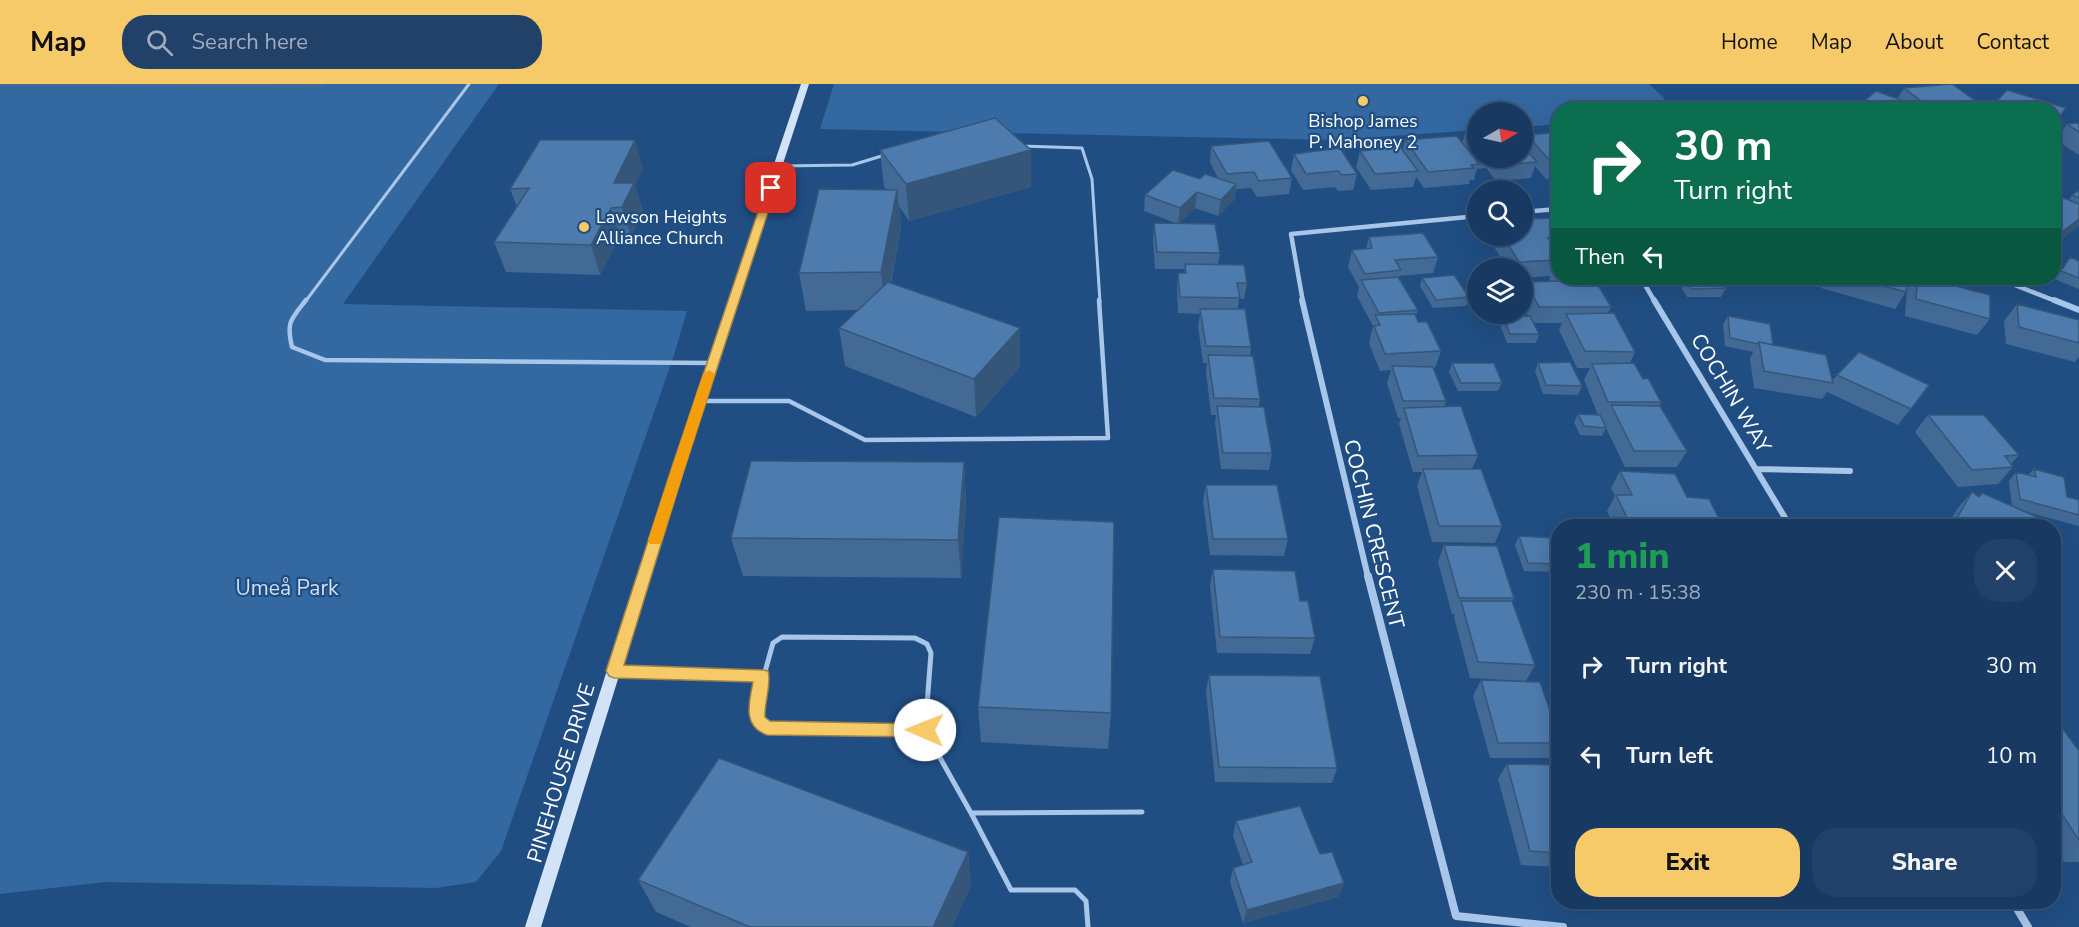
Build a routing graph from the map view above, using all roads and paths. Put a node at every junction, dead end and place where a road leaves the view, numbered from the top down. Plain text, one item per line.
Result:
1 (469, 84) edge
2 (806, 84) edge
3 (1010, 146) edge
4 (895, 153) edge
5 (778, 166) junction
6 (1551, 210) edge
7 (1533, 211) edge
8 (1467, 217) edge
9 (1645, 285) edge
10 (2014, 285) edge
11 (2079, 310) edge
12 (712, 363) junction
13 (700, 401) junction
14 (1756, 469) junction
15 (1850, 471) dead end
16 (1786, 519) edge
17 (614, 671) junction
18 (763, 676) junction
19 (925, 730) junction
20 (1143, 812) dead end
21 (970, 813) junction
22 (2017, 909) edge
23 (533, 927) edge
24 (1088, 927) edge
25 (1563, 927) edge
26 (2028, 927) edge

1 - 12 lane
2 - 5 street, PINEHOUSE DRIVE
3 - 13 lane
4 - 5 lane
5 - 12 street, PINEHOUSE DRIVE
6 - 7 street
8 - 25 street, COCHIN CRESCENT
9 - 14 street, COCHIN WAY
10 - 11 street
12 - 13 street, PINEHOUSE DRIVE
13 - 17 street, PINEHOUSE DRIVE
14 - 15 street
14 - 16 street, COCHIN WAY
17 - 18 lane
17 - 23 street, PINEHOUSE DRIVE
18 - 19 lane
18 - 19 lane
19 - 21 lane
20 - 21 lane
21 - 24 lane
22 - 26 street

